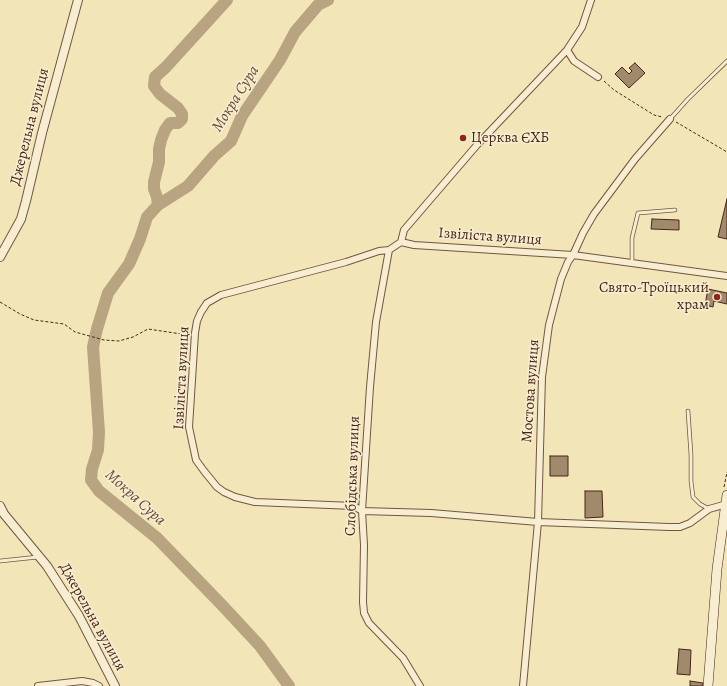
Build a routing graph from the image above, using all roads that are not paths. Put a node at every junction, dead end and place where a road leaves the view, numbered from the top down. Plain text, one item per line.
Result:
1 (78, 0) edge
2 (591, 0) edge
3 (567, 50) junction
4 (727, 61) edge
5 (598, 77) road end
6 (670, 119) joint
7 (674, 210) dead end
8 (401, 242) junction
9 (389, 250) junction
10 (573, 255) junction
11 (0, 258) edge
12 (632, 263) junction
13 (727, 276) edge
14 (688, 411) dead end
15 (727, 495) edge
16 (726, 505) edge
17 (0, 506) edge
18 (709, 510) junction
19 (362, 511) junction
20 (538, 522) junction
21 (40, 557) junction
22 (0, 561) edge
23 (38, 686) edge
24 (99, 686) edge
25 (115, 686) edge
26 (420, 686) edge
27 (523, 686) edge
28 (708, 686) edge

1 - 11 street, Джерельна вулиця
2 - 3 street
3 - 5 street
3 - 8 street
4 - 6 lane, Мостова вулиця
6 - 10 street, Мостова вулиця
7 - 12 lane
8 - 9 street, Ізвіліста вулиця
8 - 10 street, Ізвіліста вулиця
9 - 19 street, Слобідська вулиця
9 - 19 street, Ізвіліста вулиця
10 - 12 street, Ізвіліста вулиця
10 - 20 street, Мостова вулиця
12 - 13 street, Ізвіліста вулиця
14 - 18 lane
15 - 16 main road
16 - 18 street, Ізвіліста вулиця
16 - 28 main road
17 - 21 street, Джерельна вулиця
18 - 20 street, Ізвіліста вулиця
19 - 20 street, Ізвіліста вулиця
19 - 26 street, Слобідська вулиця
20 - 27 street, Мостова вулиця
21 - 22 lane
21 - 25 street, Джерельна вулиця
23 - 24 street

